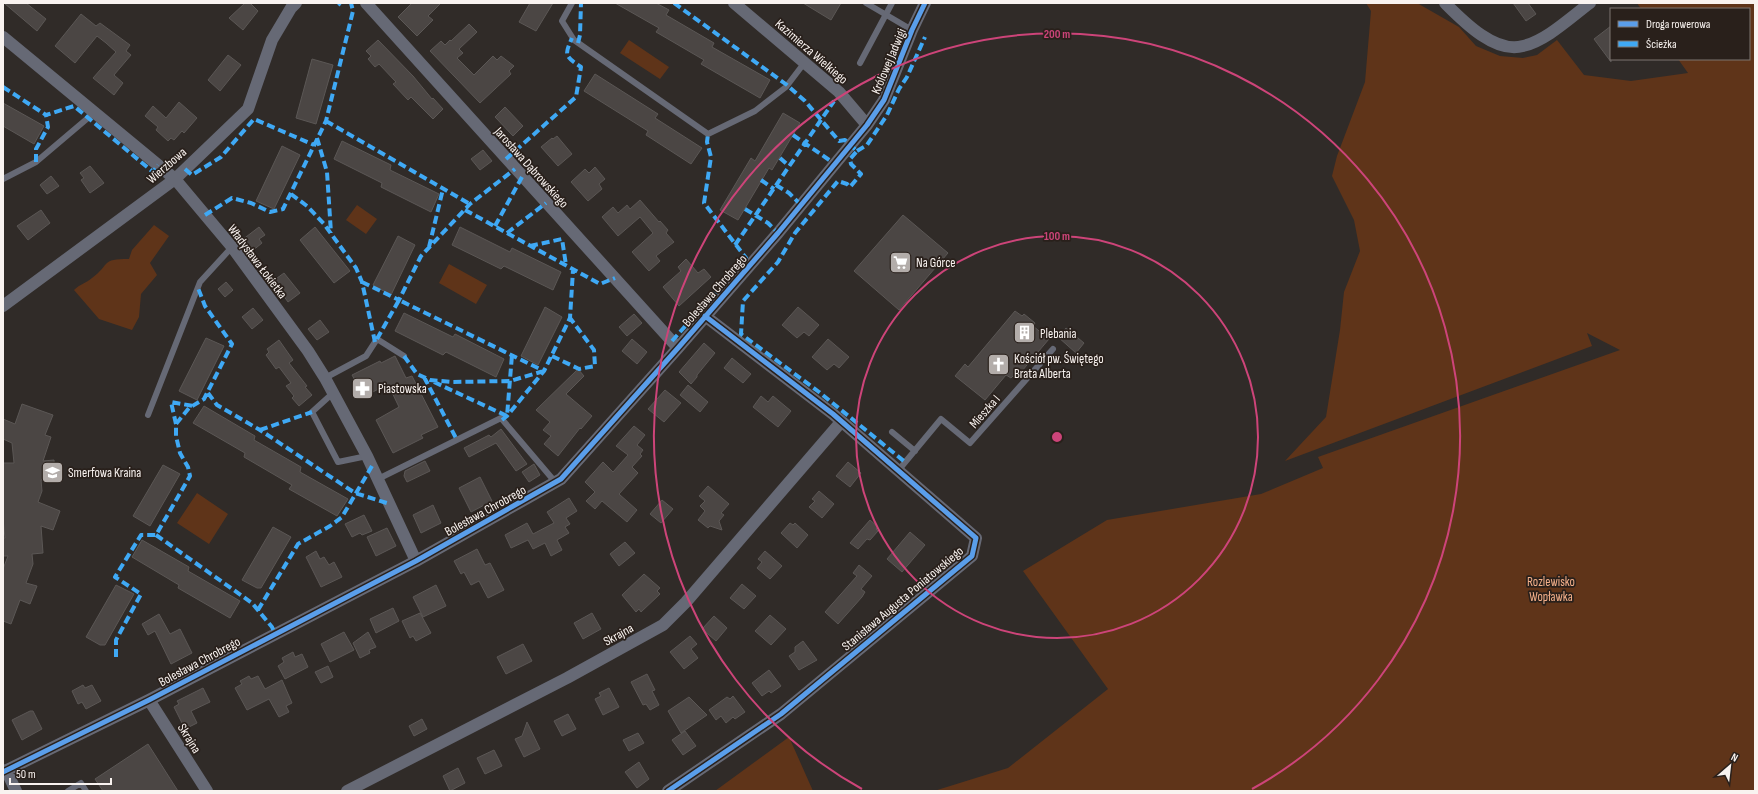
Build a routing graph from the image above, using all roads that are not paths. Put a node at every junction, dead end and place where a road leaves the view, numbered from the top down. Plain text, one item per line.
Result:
1 (296, 3) edge
2 (366, 3) edge
3 (572, 3) edge
4 (734, 3) edge
5 (866, 3) edge
6 (892, 3) edge
7 (925, 3) edge
8 (1445, 3) edge
9 (1590, 3) edge
10 (886, 14) junction
11 (912, 30) junction
12 (3, 37) edge
13 (804, 62) junction
14 (860, 63) dead end
15 (96, 112) junction
16 (867, 125) junction
17 (3, 178) edge
18 (175, 179) junction
19 (232, 248) junction
20 (3, 306) edge
21 (705, 316) junction
22 (678, 348) junction
23 (1053, 349) dead end
24 (404, 356) dead end
25 (325, 378) junction
26 (333, 393) junction
27 (148, 415) dead end
28 (842, 422) junction
29 (892, 432) dead end
30 (915, 451) junction
31 (367, 456) junction
32 (898, 472) junction
33 (378, 479) junction
34 (556, 483) junction
35 (416, 561) junction
36 (149, 700) junction
37 (5, 771) edge
38 (16, 791) edge
39 (68, 791) edge
40 (86, 791) edge
41 (207, 791) edge
42 (347, 791) edge
43 (668, 791) edge

1 - 18 street, Wierzbowa
2 - 22 street, Jarosława Dąbrowskiego
3 - 13 lane
4 - 13 street, Kazimierza Wielkiego
5 - 10 lane
6 - 10 lane
7 - 11 street, Królowej Jadwigi
8 - 9 street
10 - 11 lane
10 - 14 lane
11 - 16 street, Królowej Jadwigi
12 - 15 street, Władysława Łokietka
13 - 16 street, Kazimierza Wielkiego
15 - 17 lane
15 - 18 street, Władysława Łokietka
16 - 21 street, Bolesława Chrobrego
18 - 19 street, Władysława Łokietka
18 - 20 street, Wierzbowa
19 - 25 street, Władysława Łokietka
19 - 27 lane
21 - 22 street, Bolesława Chrobrego
21 - 28 street, Stanisława Augusta Poniatowskiego
22 - 34 street, Bolesława Chrobrego
23 - 30 lane, Mieszka I
24 - 25 lane
25 - 26 street, Władysława Łokietka
26 - 31 street, Władysława Łokietka
26 - 31 lane
28 - 32 street, Stanisława Augusta Poniatowskiego
28 - 42 street, Skrajna
29 - 30 lane
30 - 32 lane, Mieszka I
31 - 33 street, Władysława Łokietka
32 - 43 street, Stanisława Augusta Poniatowskiego
33 - 34 lane
33 - 35 street, Władysława Łokietka
34 - 35 street, Bolesława Chrobrego
35 - 36 street, Bolesława Chrobrego
36 - 37 street, Bolesława Chrobrego
36 - 41 street, Skrajna
37 - 38 street, Bolesława Chrobrego
39 - 40 lane

